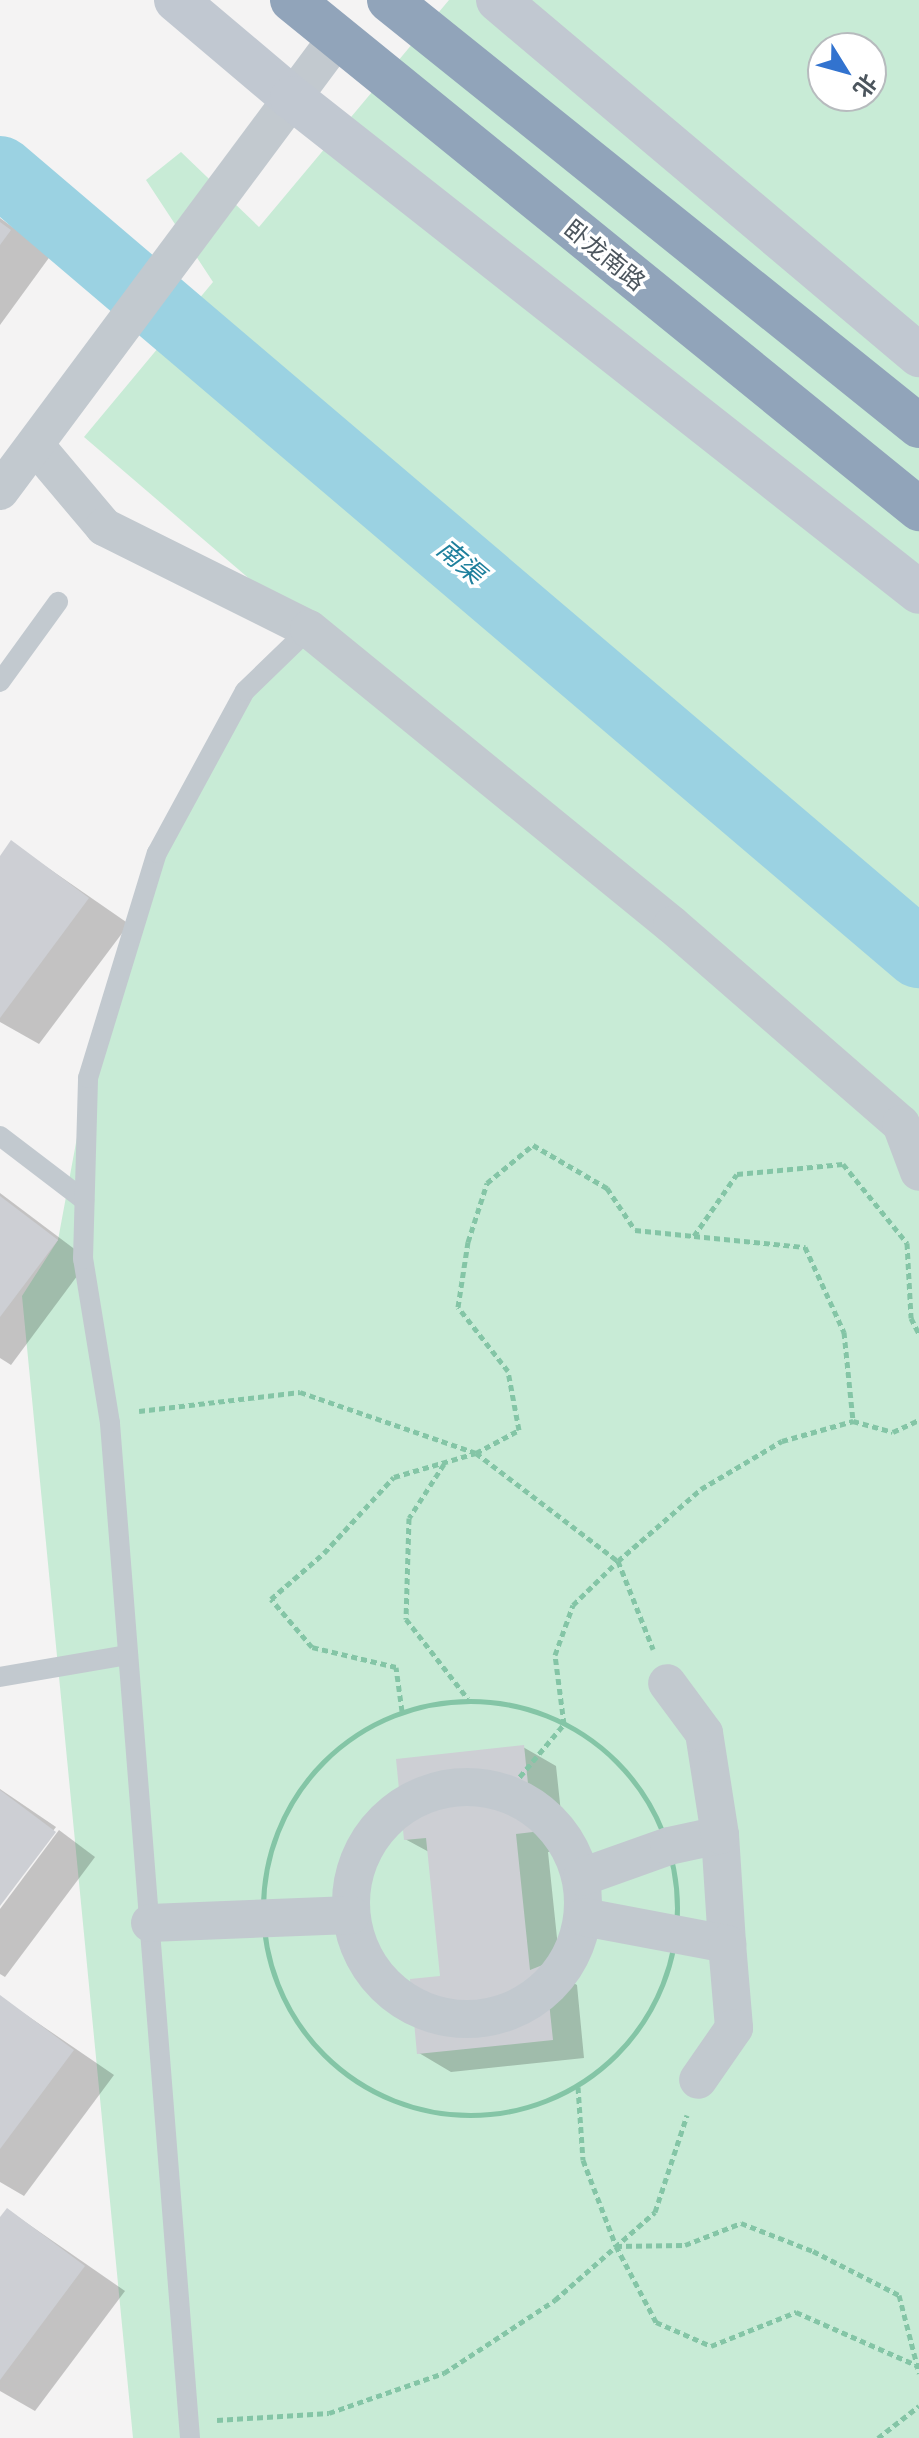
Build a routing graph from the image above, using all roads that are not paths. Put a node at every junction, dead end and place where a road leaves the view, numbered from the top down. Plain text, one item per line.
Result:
1 (176, 0) edge
2 (292, 0) edge
3 (389, 0) edge
4 (498, 0) edge
5 (337, 38) junction
6 (292, 98) junction
7 (919, 355) edge
8 (919, 426) edge
9 (35, 445) junction
10 (0, 491) edge
11 (919, 509) edge
12 (919, 592) edge
13 (58, 602) dead end
14 (309, 629) junction
15 (0, 682) edge
16 (0, 1136) edge
17 (919, 1172) edge
18 (84, 1200) junction
19 (128, 1655) junction
20 (0, 1677) edge
21 (667, 1683) road end
22 (720, 1835) junction
23 (582, 1877) junction
24 (351, 1915) junction
25 (584, 1917) junction
26 (150, 1923) junction
27 (727, 1944) junction
28 (698, 2080) road end
29 (190, 2430) edge

1 - 6 street
2 - 5 highway, 卧龙南路
3 - 8 highway
4 - 7 street
5 - 6 street
5 - 11 highway, 卧龙南路
6 - 9 street
6 - 12 street
9 - 10 street
9 - 14 street
13 - 15 lane
14 - 17 street
14 - 18 lane
16 - 18 lane
18 - 19 lane
19 - 20 lane
19 - 26 lane
21 - 22 street
22 - 23 street
22 - 27 street
23 - 24 street
23 - 25 street
24 - 25 street
24 - 26 street
25 - 27 street
26 - 29 lane
27 - 28 street

